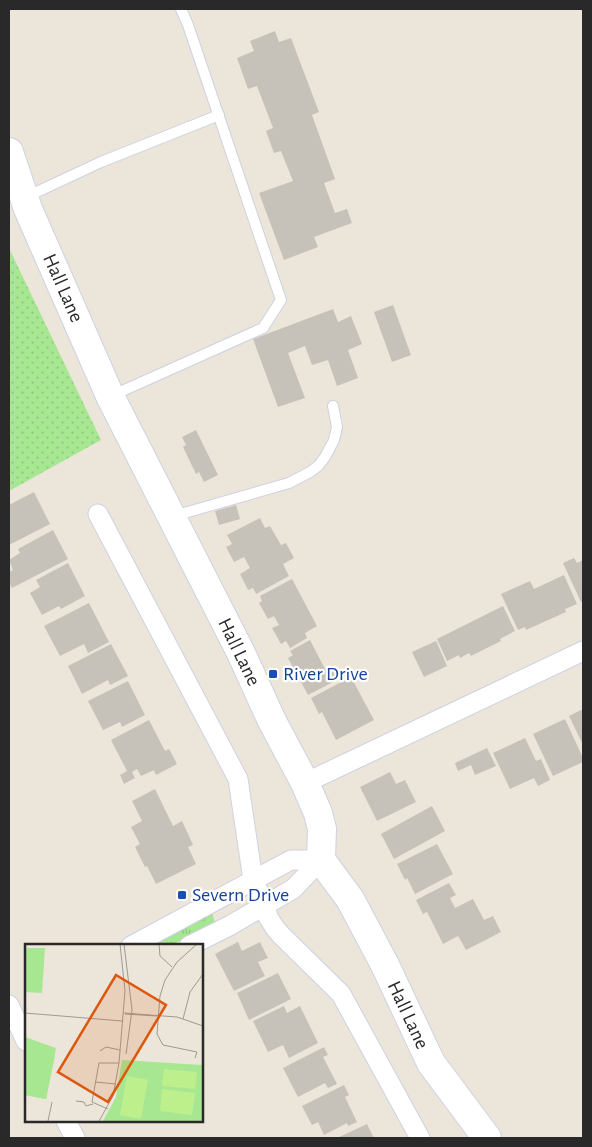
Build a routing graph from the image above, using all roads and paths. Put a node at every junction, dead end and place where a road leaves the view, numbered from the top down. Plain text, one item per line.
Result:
1 (181, 9) edge
2 (218, 115) junction
3 (9, 152) edge
4 (24, 198) junction
5 (110, 396) junction
6 (333, 406) dead end
7 (98, 514) dead end
8 (172, 517) junction
9 (583, 651) edge
10 (305, 783) junction
11 (321, 860) junction
12 (253, 880) junction
13 (265, 905) junction
14 (134, 944) edge
15 (192, 944) edge
16 (17, 1013) edge
17 (25, 1037) edge
18 (67, 1122) edge
19 (75, 1138) edge
20 (420, 1138) edge
21 (487, 1138) edge

1 - 2 lane
2 - 4 lane
2 - 5 lane
3 - 4 street, Hall Lane
4 - 5 street, Hall Lane
5 - 8 street, Hall Lane
6 - 8 lane
7 - 12 street
8 - 10 street, Hall Lane
9 - 10 street
10 - 11 street, Hall Lane
11 - 12 street
11 - 13 street
11 - 21 street, Hall Lane
12 - 13 street
12 - 14 street
13 - 15 street
13 - 20 street
16 - 17 street
18 - 19 street

